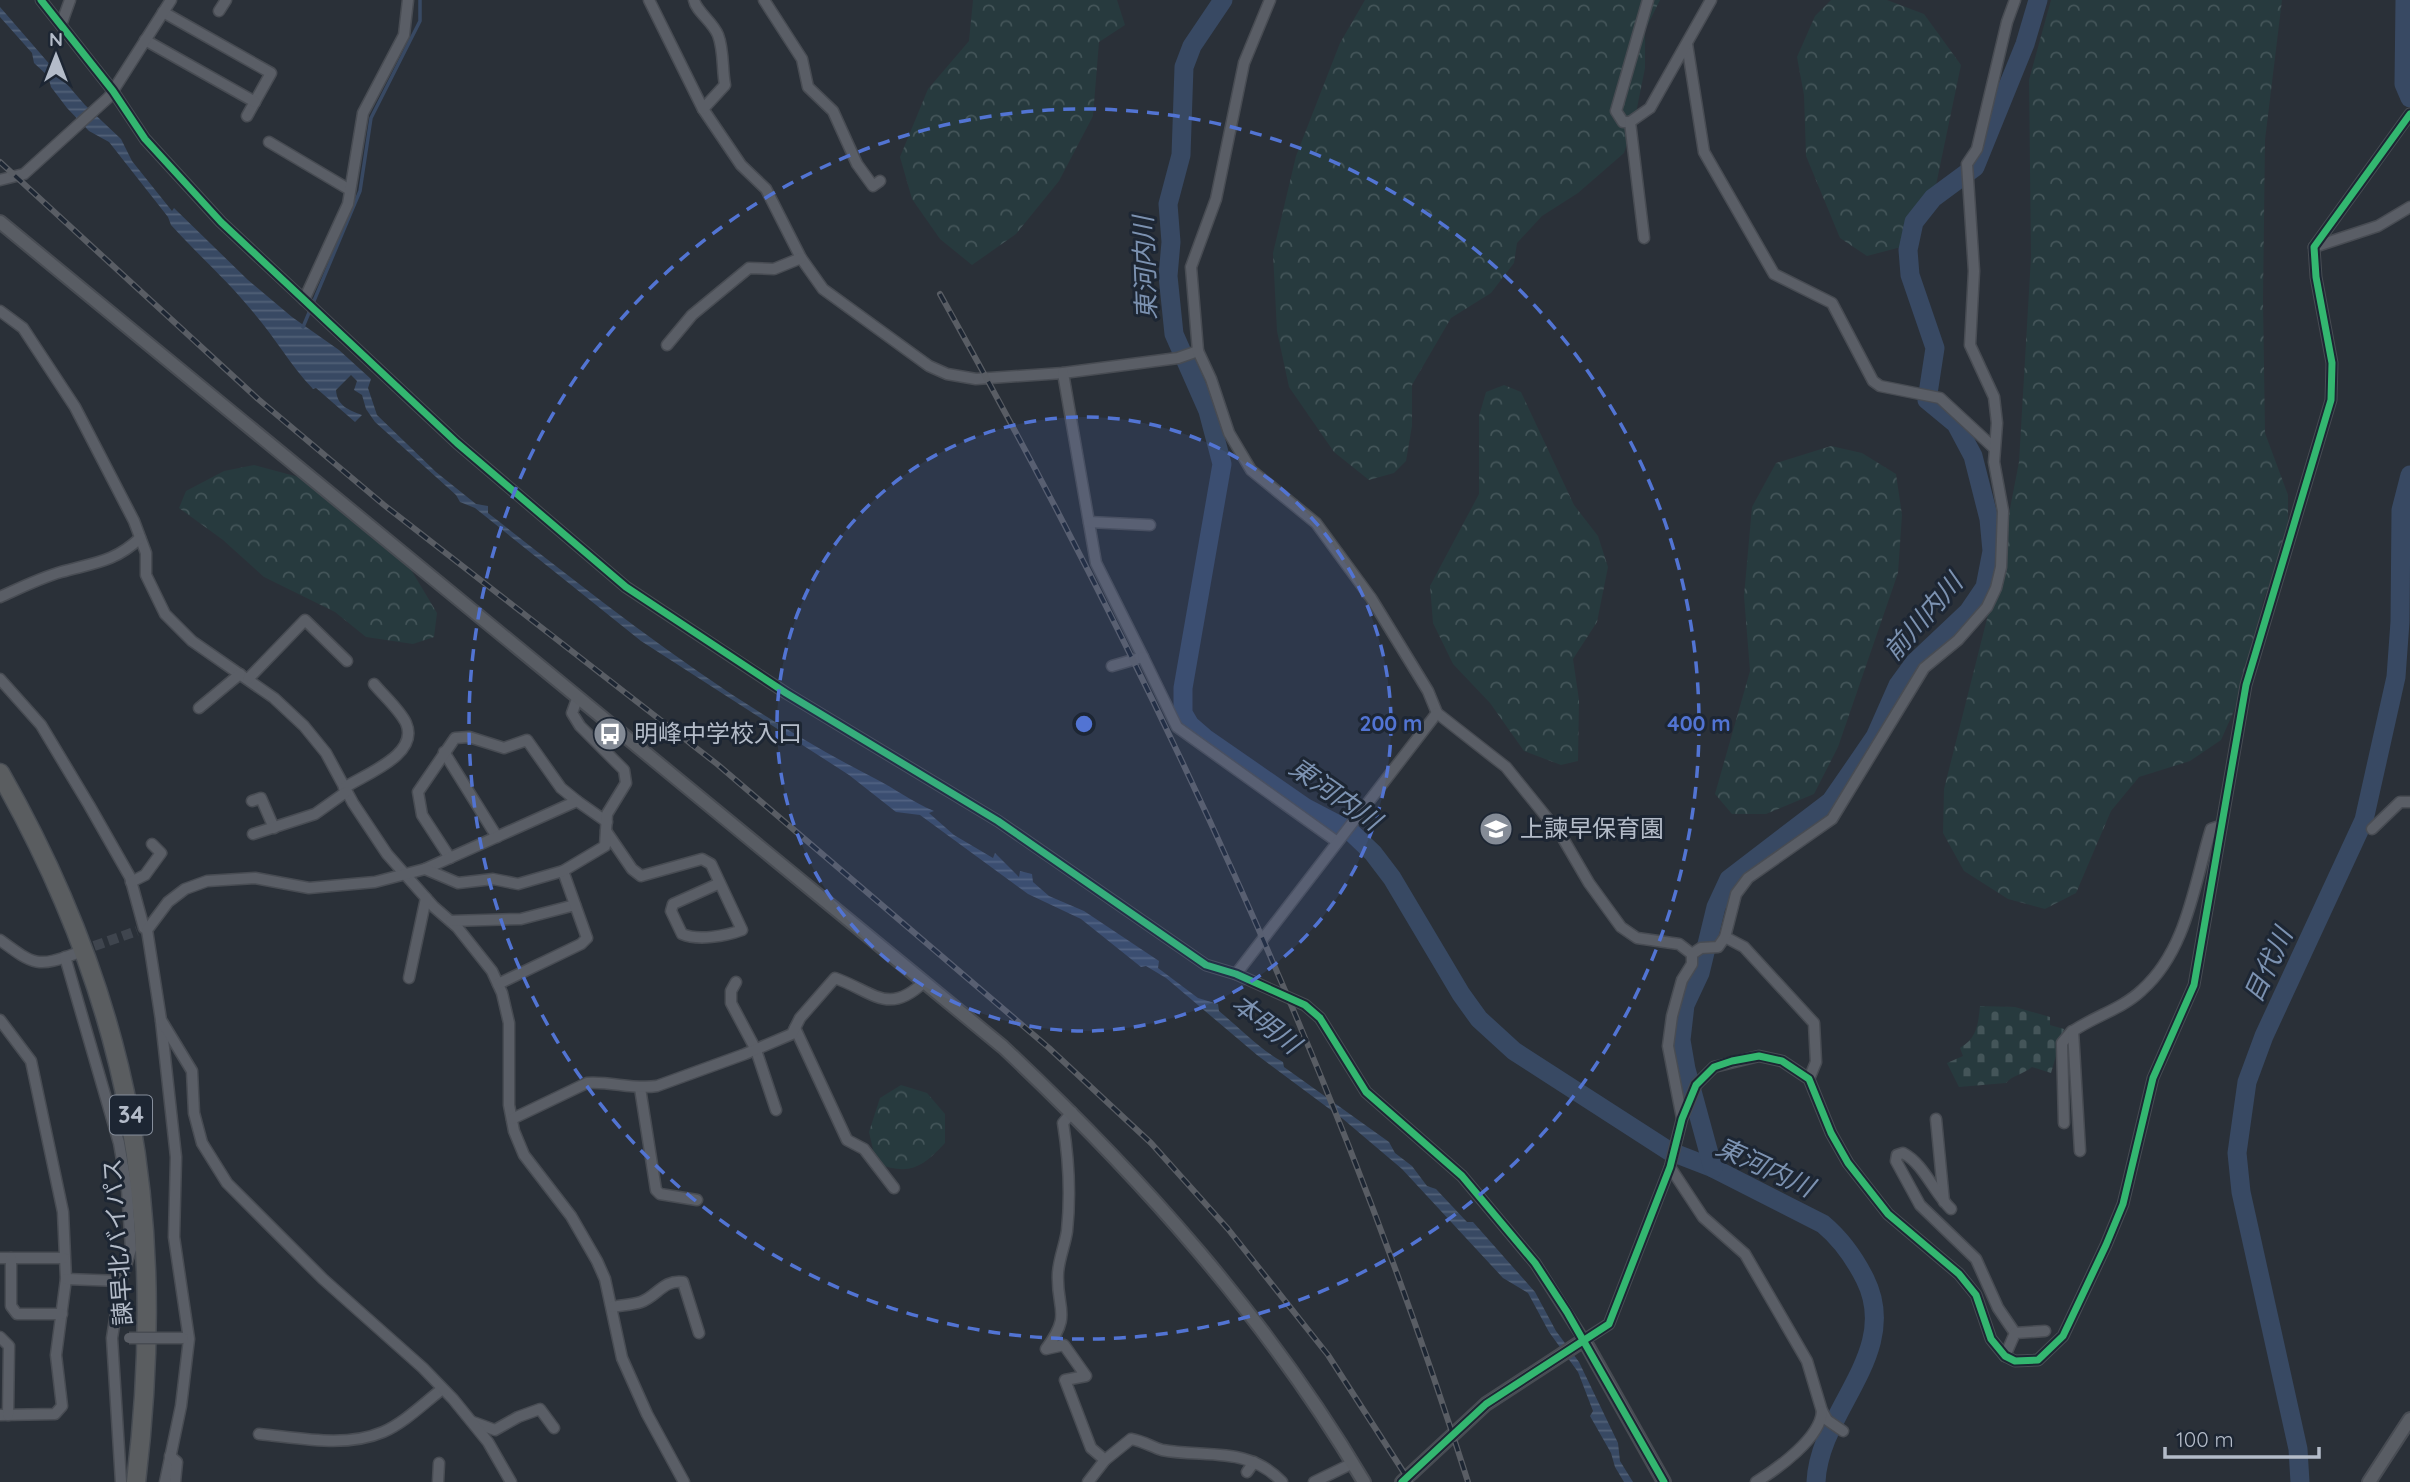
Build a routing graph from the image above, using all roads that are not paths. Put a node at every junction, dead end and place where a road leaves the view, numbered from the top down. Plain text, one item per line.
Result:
1 (41, 0) edge
2 (70, 0) edge
3 (171, 0) edge
4 (226, 0) edge
5 (408, 0) edge
6 (649, 0) edge
7 (694, 0) edge
8 (764, 0) edge
9 (1270, 0) edge
10 (1648, 0) edge
11 (1711, 0) edge
12 (2015, 0) edge
13 (219, 11) dead end
14 (163, 12) junction
15 (61, 25) junction
16 (145, 40) junction
17 (1686, 44) junction
18 (111, 94) junction
19 (255, 102) junction
20 (703, 109) junction
21 (2409, 116) edge
22 (247, 117) dead end
23 (1630, 122) junction
24 (269, 142) dead end
25 (0, 180) edge
26 (880, 181) dead end
27 (351, 190) junction
28 (2410, 207) edge
29 (0, 222) edge
30 (1644, 238) dead end
31 (2314, 247) junction
32 (802, 258) junction
33 (305, 302) junction
34 (0, 311) edge
35 (667, 345) dead end
36 (1197, 352) junction
37 (1063, 373) junction
38 (1994, 448) junction
39 (1089, 522) junction
40 (1150, 525) dead end
41 (141, 538) junction
42 (0, 597) edge
43 (1143, 657) junction
44 (347, 661) dead end
45 (1112, 666) dead end
46 (244, 676) junction
47 (0, 679) edge
48 (374, 684) dead end
49 (577, 699) junction
50 (199, 708) dead end
51 (1437, 713) junction
52 (444, 752) junction
53 (0, 773) edge
54 (345, 790) junction
55 (252, 801) dead end
56 (577, 801) junction
57 (2410, 802) edge
58 (2220, 826) junction
59 (606, 827) junction
60 (274, 828) junction
61 (2372, 830) dead end
62 (253, 834) dead end
63 (497, 837) junction
64 (1339, 837) junction
65 (152, 844) dead end
66 (450, 858) junction
67 (425, 869) junction
68 (563, 871) junction
69 (406, 876) junction
70 (131, 882) junction
71 (720, 883) junction
72 (426, 898) junction
73 (575, 905) junction
74 (451, 921) junction
75 (143, 930) junction
76 (1725, 937) junction
77 (0, 940) edge
78 (1697, 951) junction
79 (77, 953) tunnel mouth
80 (65, 957) junction
81 (1236, 974) junction
82 (409, 978) dead end
83 (736, 982) dead end
84 (924, 982) junction
85 (498, 984) junction
86 (0, 1020) edge
87 (161, 1020) junction
88 (795, 1028) junction
89 (2073, 1031) junction
90 (756, 1050) junction
91 (1809, 1079) junction
92 (640, 1088) junction
93 (776, 1110) dead end
94 (1072, 1112) junction
95 (512, 1119) junction
96 (1682, 1119) junction
97 (1936, 1119) dead end
98 (2064, 1123) dead end
99 (2080, 1151) dead end
100 (1671, 1164) junction
101 (894, 1188) dead end
102 (697, 1200) dead end
103 (5, 1258) edge
104 (64, 1258) junction
105 (66, 1279) junction
106 (121, 1281) junction
107 (612, 1307) junction
108 (62, 1314) junction
109 (2045, 1331) dead end
110 (699, 1333) dead end
111 (2015, 1333) junction
112 (0, 1337) edge
113 (112, 1338) junction
114 (186, 1339) junction
115 (1580, 1343) junction
116 (2005, 1356) junction
117 (441, 1390) junction
118 (5, 1415) edge
119 (1825, 1416) junction
120 (2410, 1419) edge
121 (472, 1422) junction
122 (554, 1428) dead end
123 (1843, 1431) dead end
124 (259, 1434) dead end
125 (170, 1456) junction
126 (1241, 1456) junction
127 (1215, 1459) dead end
128 (1105, 1460) junction
129 (439, 1462) dead end
130 (1254, 1462) junction
131 (1353, 1462) junction
132 (1247, 1472) dead end
133 (121, 1482) edge
134 (136, 1482) edge
135 (165, 1482) edge
136 (175, 1482) edge
137 (438, 1482) edge
138 (511, 1482) edge
139 (684, 1482) edge
140 (1088, 1482) edge
141 (1282, 1482) edge
142 (1314, 1482) edge
143 (1364, 1482) edge
144 (1402, 1482) edge
145 (1664, 1482) edge
146 (1756, 1482) edge
147 (2369, 1482) edge

1 - 15 street
2 - 15 street
3 - 14 street
4 - 13 street
5 - 27 street
6 - 20 street
7 - 20 street
8 - 26 street
9 - 36 street
10 - 23 street
11 - 17 street
12 - 38 street
14 - 16 street
14 - 19 street
15 - 18 street
16 - 18 street
16 - 19 street
17 - 23 street
17 - 38 street
18 - 25 street
18 - 33 street
19 - 22 street
20 - 32 street
21 - 31 street
23 - 30 street
24 - 27 street
27 - 33 street
28 - 31 street
29 - 49 street
31 - 58 street
32 - 35 street
32 - 37 street
33 - 81 street
34 - 41 street
36 - 37 street
36 - 51 street
37 - 39 street
38 - 76 street
39 - 40 street
39 - 43 street
41 - 42 street
41 - 46 street
43 - 45 street
43 - 64 street
44 - 46 street
46 - 50 street
46 - 54 street
47 - 70 street
48 - 54 street
49 - 59 street
49 - 84 street
51 - 64 street
51 - 78 street
52 - 56 street
52 - 63 street
52 - 66 street
53 - 134 highway, 諫早北バイパス / 34
54 - 60 street
54 - 69 street
55 - 60 street
56 - 59 street
56 - 63 street
57 - 61 street
58 - 89 street
58 - 116 street
59 - 68 street
59 - 71 street
60 - 62 street
63 - 66 street
64 - 81 street
65 - 70 street
66 - 67 street
67 - 68 street
67 - 69 street
68 - 73 street
69 - 72 street
69 - 75 street
70 - 75 street
71 - 71 street
72 - 74 street
72 - 82 street
73 - 74 street
73 - 85 street
74 - 85 street
75 - 87 street
76 - 78 street
76 - 91 street
77 - 80 street
78 - 96 street
79 - 80 street
80 - 106 street
81 - 115 street
83 - 90 street
84 - 88 street
84 - 94 street
85 - 95 street
86 - 104 street
87 - 114 street
87 - 117 street
88 - 90 street
88 - 101 street
89 - 98 street
89 - 99 street
90 - 92 street
90 - 93 street
91 - 96 street
91 - 116 street
92 - 95 street
92 - 102 street
94 - 128 street
94 - 131 street
95 - 107 street
96 - 100 street
97 - 111 street
100 - 115 street
100 - 119 street
103 - 104 street
103 - 108 street
104 - 105 street
105 - 106 street
105 - 108 street
106 - 113 street
107 - 110 street
107 - 139 street
108 - 118 street
109 - 111 street
111 - 116 street
112 - 118 street
113 - 114 street, bridge
113 - 133 street
114 - 125 street
115 - 144 street
115 - 145 street
117 - 121 street
117 - 124 street
119 - 123 street
119 - 146 street
120 - 147 street
121 - 122 street
121 - 138 street
125 - 135 street
125 - 136 street
126 - 127 street
126 - 128 street
126 - 130 street
128 - 140 street
129 - 137 street
130 - 132 street
130 - 141 street
131 - 142 street
131 - 143 street

